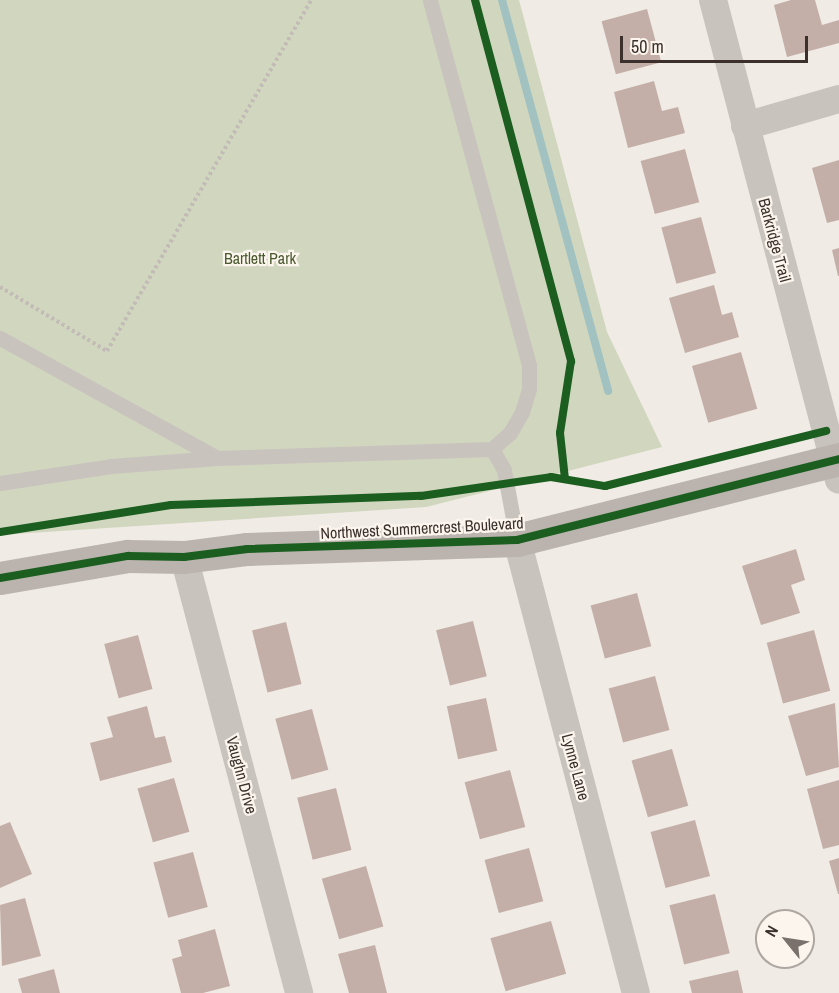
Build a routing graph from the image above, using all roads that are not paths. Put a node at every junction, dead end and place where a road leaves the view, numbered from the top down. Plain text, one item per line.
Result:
1 (430, 0) edge
2 (713, 0) edge
3 (839, 99) edge
4 (745, 126) junction
5 (0, 338) edge
6 (492, 449) junction
7 (217, 458) junction
8 (837, 467) edge
9 (0, 483) edge
10 (517, 540) junction
11 (184, 557) junction
12 (0, 578) edge
13 (299, 993) edge
14 (636, 993) edge

1 - 6 lane
2 - 4 street, Barkridge Trail
3 - 4 street
4 - 8 street, Barkridge Trail
5 - 7 lane
6 - 7 lane
6 - 10 lane
7 - 9 lane
8 - 10 street, Northwest Summercrest Boulevard
10 - 11 street, Northwest Summercrest Boulevard
10 - 14 street, Lynne Lane
11 - 12 street, Northwest Summercrest Boulevard
11 - 13 street, Vaughn Drive

